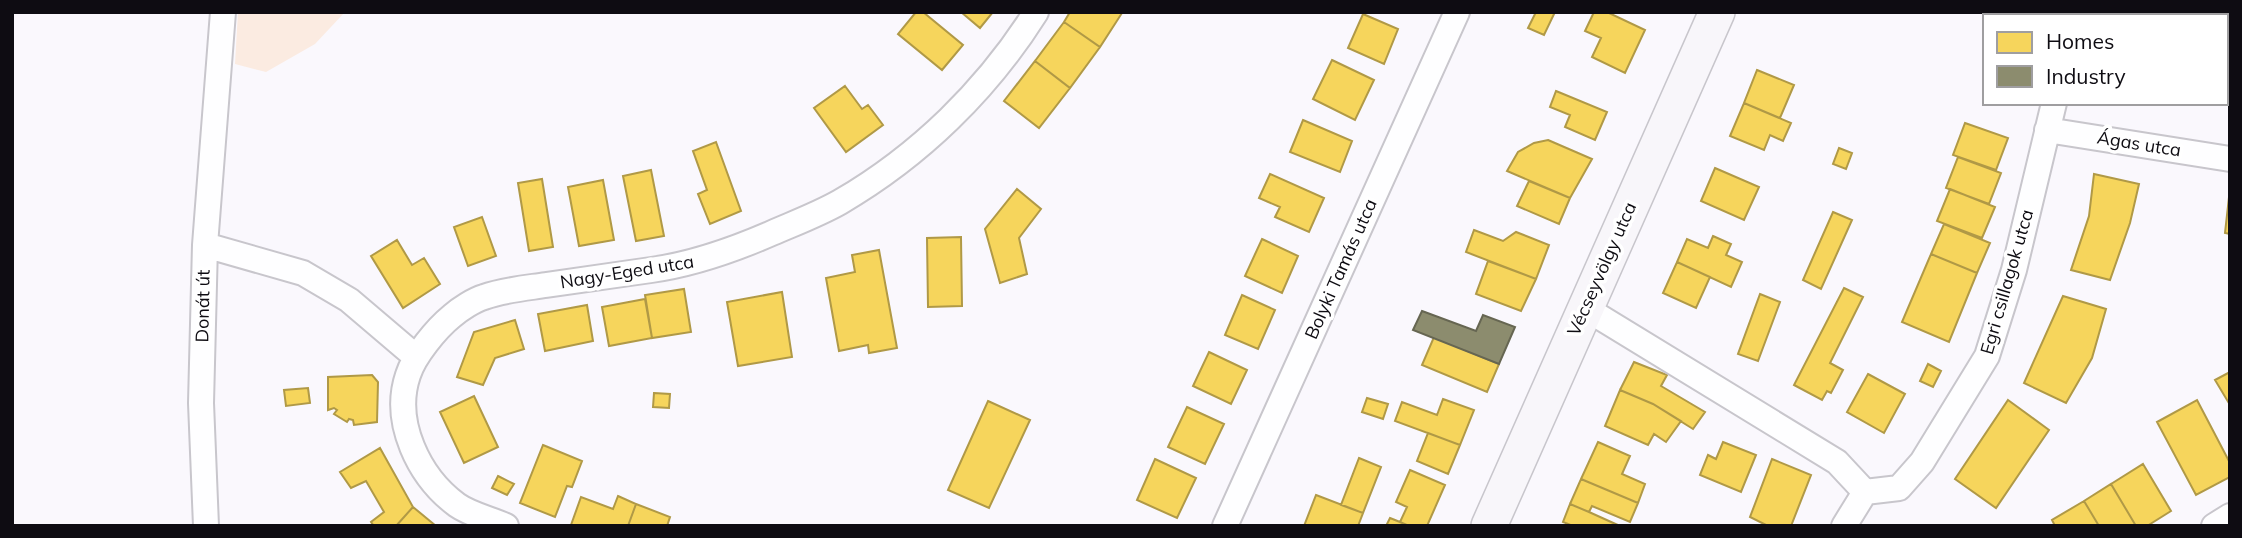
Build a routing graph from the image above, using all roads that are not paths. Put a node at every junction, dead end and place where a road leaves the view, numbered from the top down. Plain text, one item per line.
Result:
1 (223, 12) edge
2 (1036, 12) edge
3 (1457, 12) edge
4 (1717, 12) edge
5 (2054, 105) edge
6 (2048, 130) junction
7 (2230, 159) edge
8 (205, 245) junction
9 (1585, 308) junction
10 (415, 357) junction
11 (1866, 492) junction
12 (2230, 516) edge
13 (206, 526) edge
14 (506, 526) edge
15 (1225, 526) edge
16 (1489, 526) edge
17 (1844, 526) edge
18 (2214, 526) edge

1 - 8 street
2 - 10 street, Nagy-Eged utca
3 - 15 street, Bolyki Tamás utca
4 - 9 main road, Vécseyvölgy utca
5 - 6 street, Egri csillagok utca
6 - 7 street, Ágas utca
6 - 11 street, Egri csillagok utca
8 - 10 street, Donát út
8 - 13 street, Donát út
9 - 11 street
9 - 16 main road, Vécseyvölgy utca
10 - 14 street, Nagy-Eged utca
11 - 17 street
12 - 18 street

